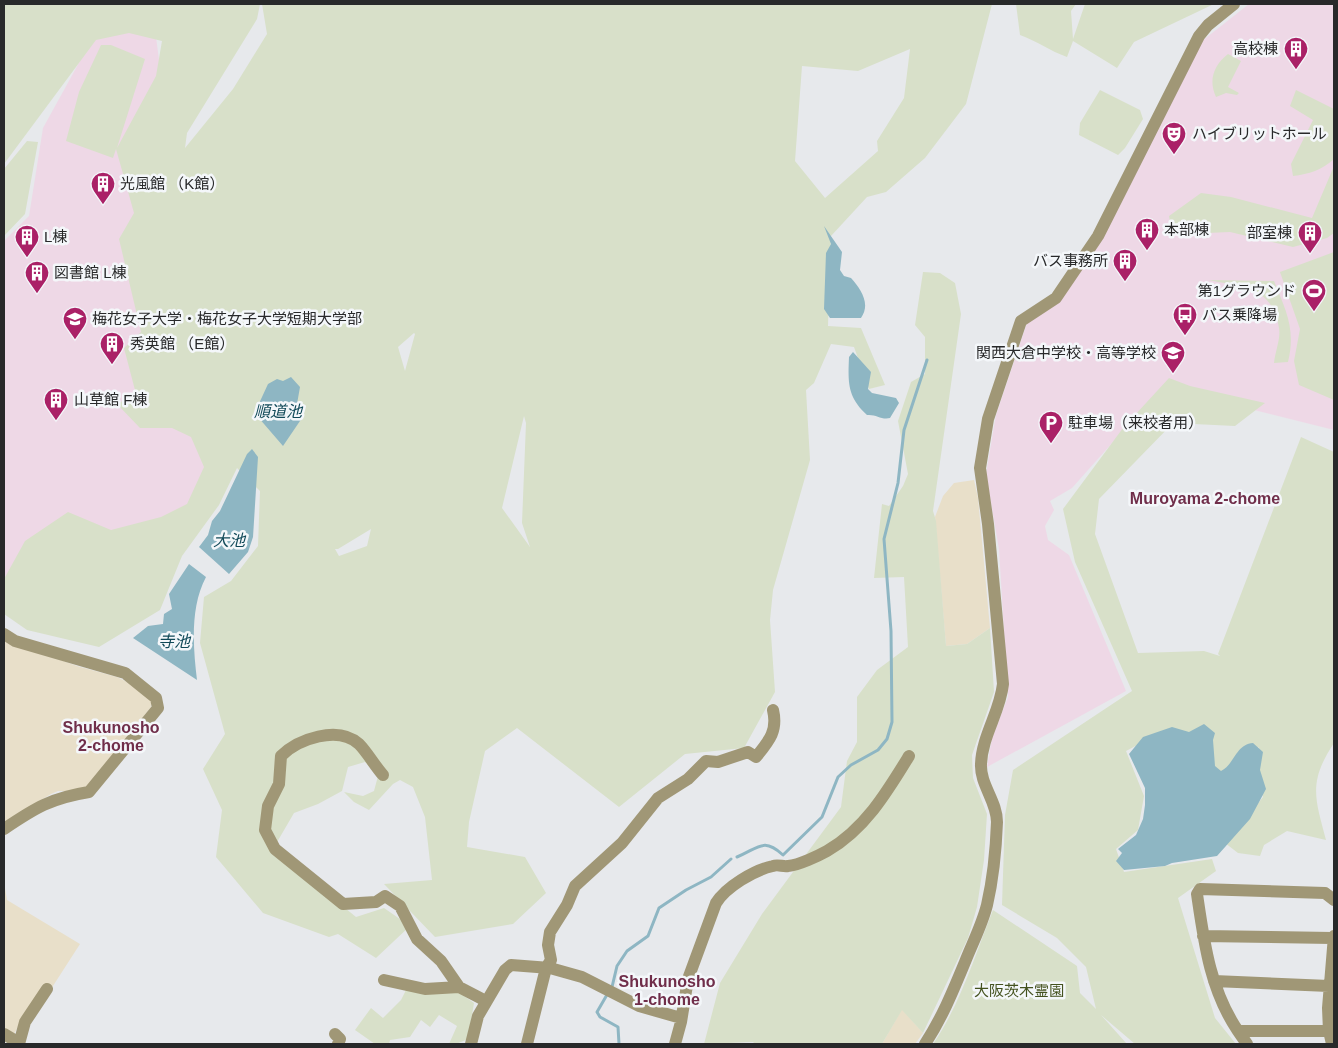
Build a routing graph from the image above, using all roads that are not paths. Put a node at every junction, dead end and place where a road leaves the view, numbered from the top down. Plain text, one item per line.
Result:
1 (1234, 4) edge
2 (4, 634) edge
3 (773, 710) dead end
4 (909, 756) dead end
5 (383, 775) dead end
6 (4, 829) edge
7 (1334, 900) edge
8 (1203, 936) junction
9 (1333, 937) edge
10 (546, 968) junction
11 (384, 980) dead end
12 (1214, 981) junction
13 (1329, 986) junction
14 (459, 987) junction
15 (47, 989) dead end
16 (486, 1001) junction
17 (681, 1018) junction
18 (1238, 1031) junction
19 (1329, 1031) junction
20 (4, 1034) edge
21 (19, 1044) edge
22 (471, 1044) edge
23 (527, 1044) edge
24 (676, 1044) edge
25 (925, 1044) edge
26 (1247, 1044) edge
27 (1332, 1044) edge

1 - 25 street
2 - 6 street
3 - 10 street
4 - 17 street
5 - 14 street
7 - 8 street
8 - 9 street
8 - 12 street
9 - 13 street
10 - 16 street
10 - 17 street
10 - 23 street
11 - 14 street
12 - 13 street
12 - 18 street
13 - 19 street
14 - 16 street
15 - 21 street
16 - 22 street
17 - 24 street
18 - 19 street
18 - 26 street
19 - 27 street
20 - 21 street

